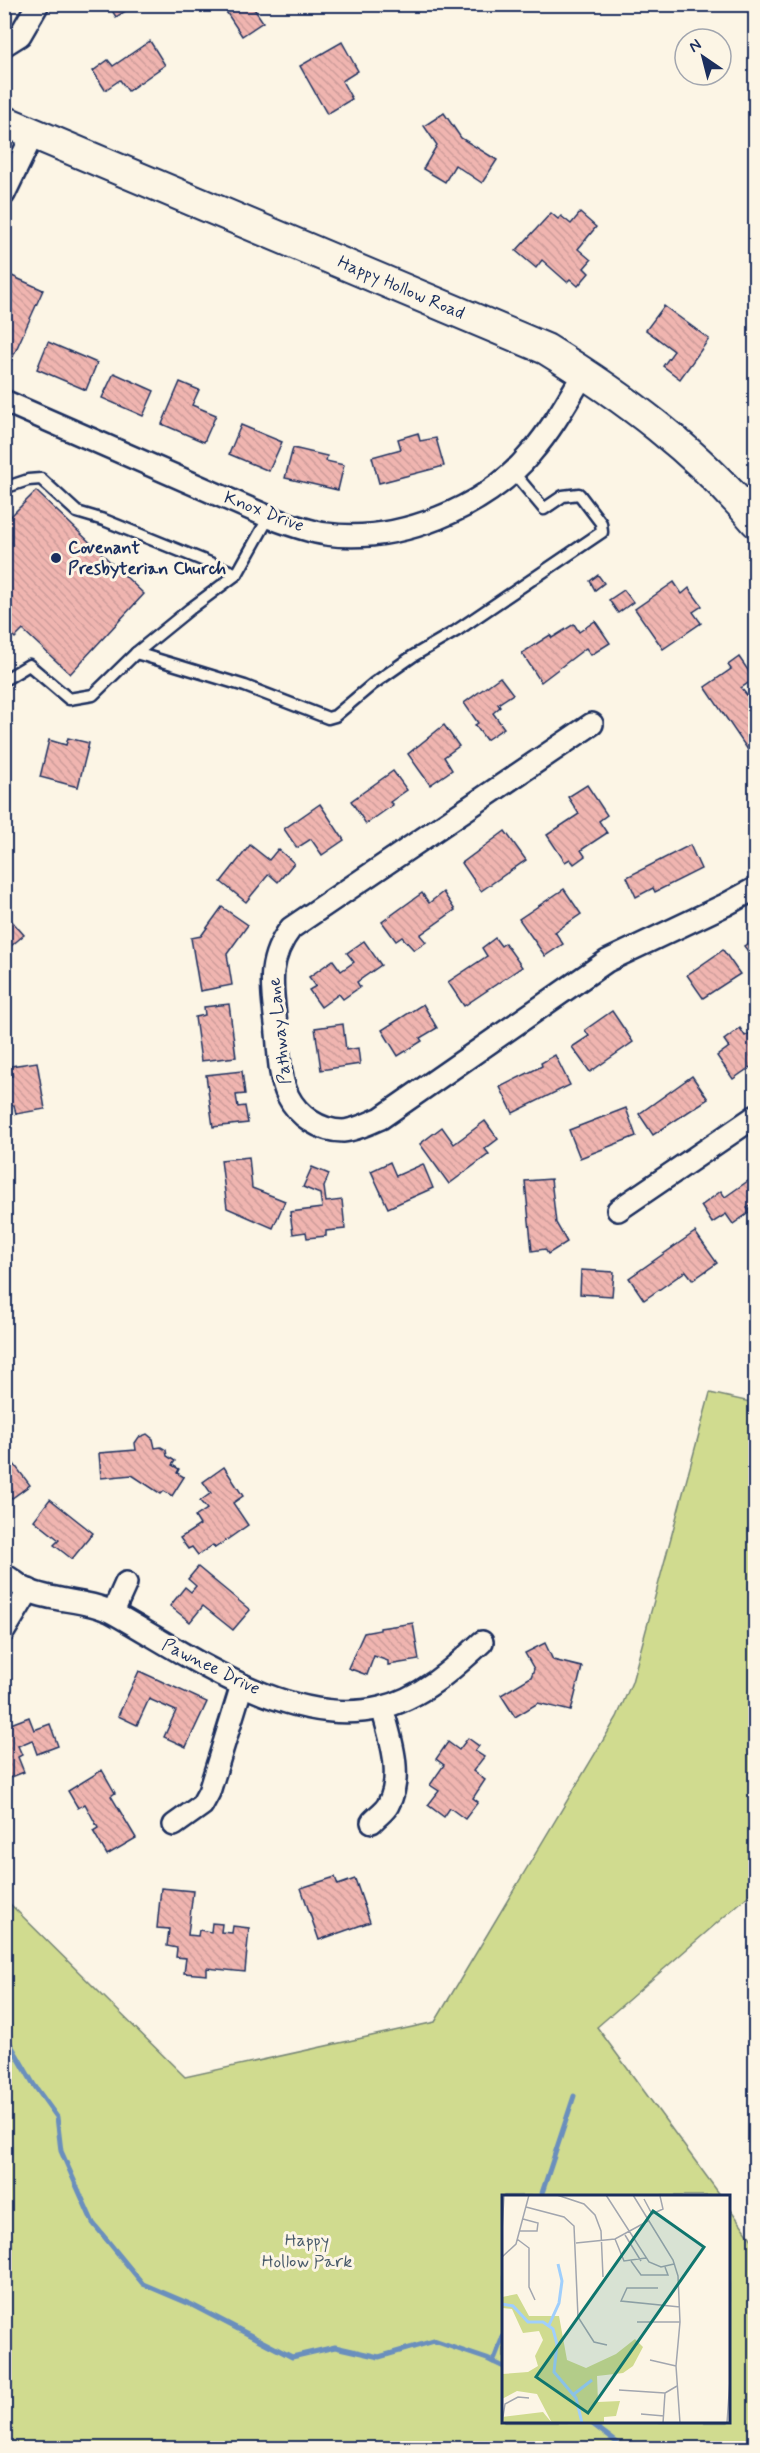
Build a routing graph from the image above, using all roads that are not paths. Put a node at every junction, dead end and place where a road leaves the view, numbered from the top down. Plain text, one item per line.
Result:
1 (38, 4) edge
2 (4, 45) edge
3 (4, 121) edge
4 (33, 134) junction
5 (4, 194) edge
6 (584, 373) junction
7 (4, 401) edge
8 (513, 472) junction
9 (4, 488) edge
10 (269, 518) junction
11 (756, 522) edge
12 (237, 574) junction
13 (136, 653) junction
14 (4, 680) edge
15 (592, 724) dead end
16 (756, 888) edge
17 (756, 1116) edge
18 (618, 1210) dead end
19 (4, 1575) edge
20 (126, 1583) dead end
21 (29, 1590) junction
22 (113, 1612) junction
23 (4, 1631) edge
24 (482, 1642) dead end
25 (242, 1685) junction
26 (382, 1708) junction
27 (372, 1821) dead end
28 (174, 1825) dead end

1 - 2 street
3 - 4 main road, Happy Hollow Road
4 - 5 street
4 - 6 main road, Happy Hollow Road
6 - 8 street, Knox Drive
6 - 11 main road, Happy Hollow Road
7 - 10 street, Knox Drive
8 - 10 street, Knox Drive
8 - 13 lane
9 - 12 lane
10 - 12 lane
12 - 13 lane
13 - 14 lane
15 - 16 street, Pathway Lane
17 - 18 street
19 - 21 street, Pawnee Drive
20 - 22 street
21 - 22 street, Pawnee Drive
21 - 23 street
22 - 25 street, Pawnee Drive
24 - 26 street, Pawnee Drive
25 - 26 street, Pawnee Drive
25 - 28 street
26 - 27 street

